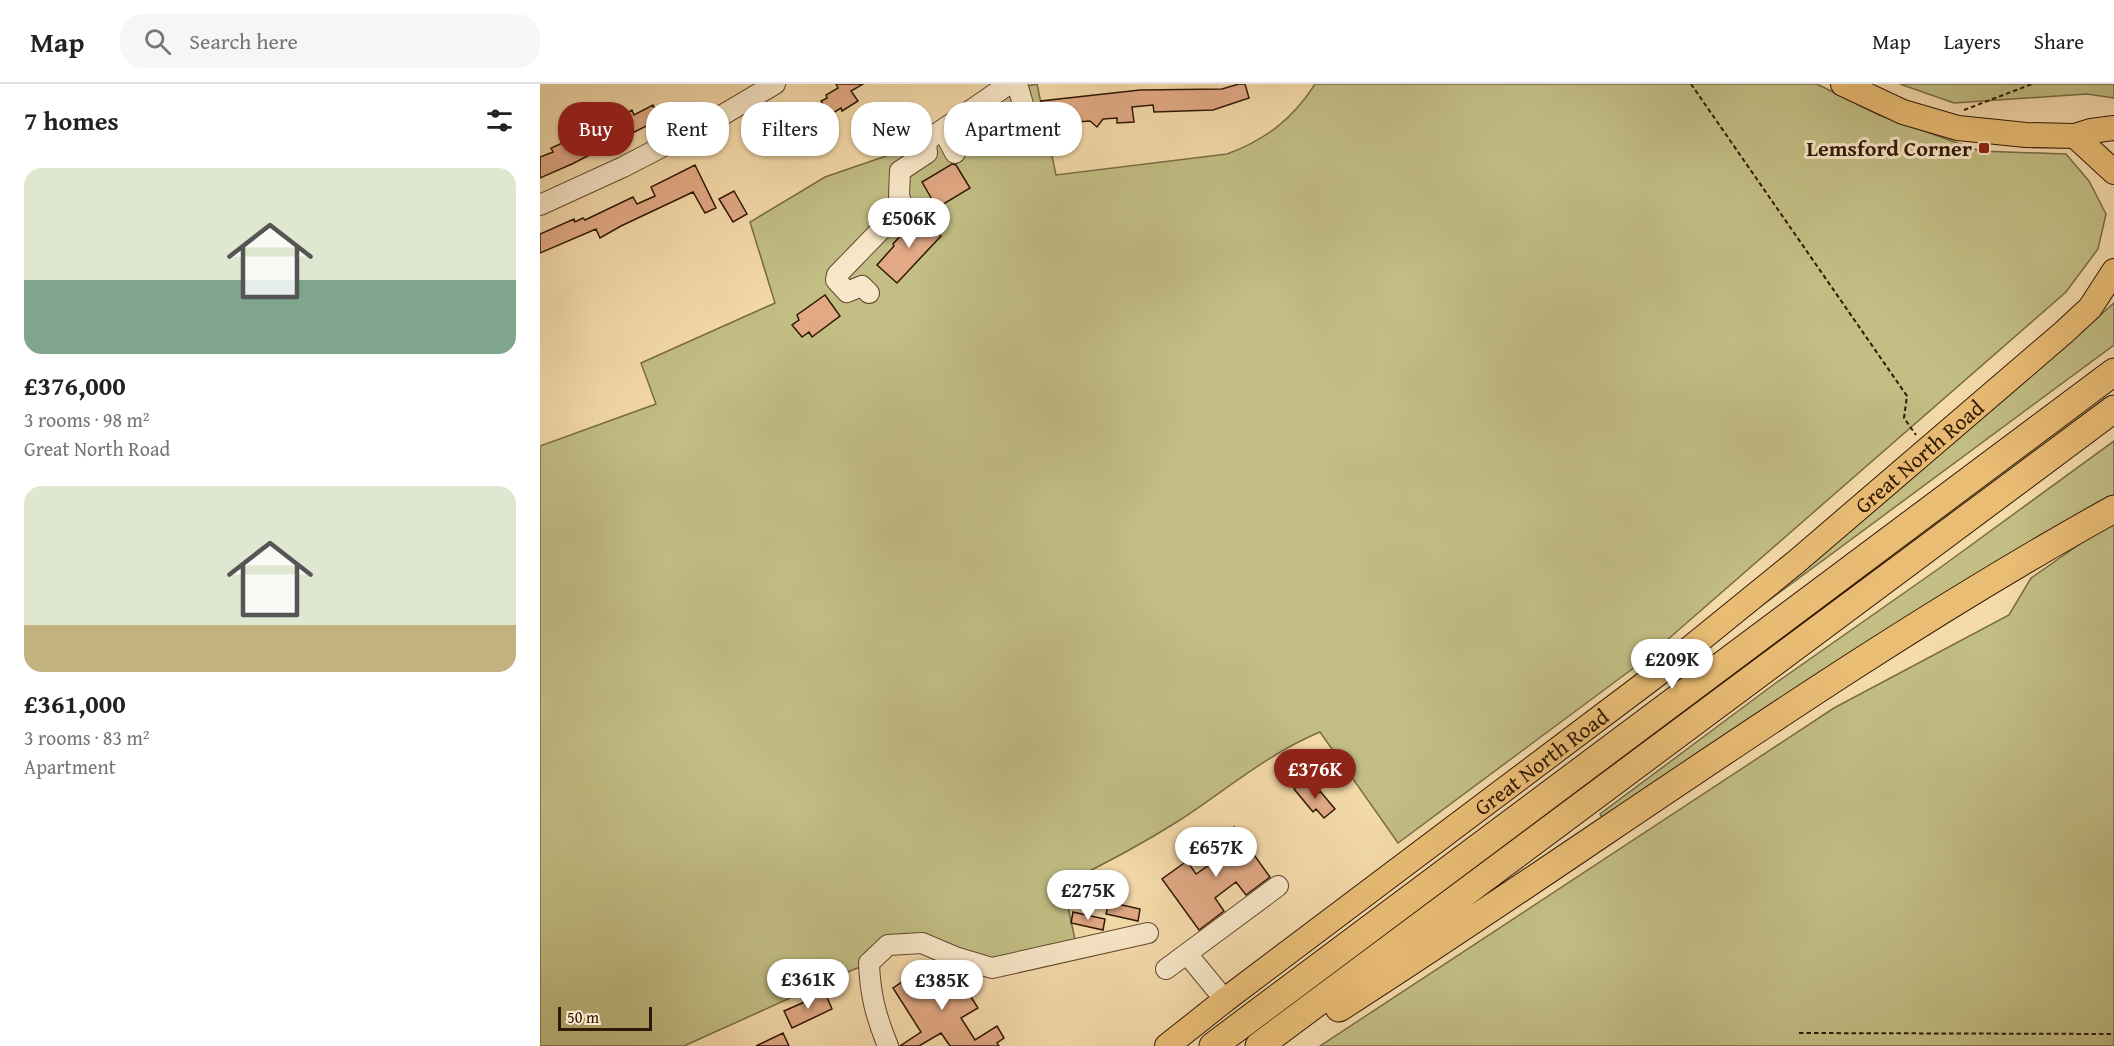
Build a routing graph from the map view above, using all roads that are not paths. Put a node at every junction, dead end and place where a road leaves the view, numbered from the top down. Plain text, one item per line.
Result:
1 (1009, 84) edge
2 (1017, 84) edge
3 (1842, 84) edge
4 (763, 87) edge
5 (1022, 102) edge
6 (2114, 128) edge
7 (943, 130) joint
8 (2075, 136) junction
9 (2114, 172) edge
10 (540, 205) edge
11 (2114, 271) edge
12 (869, 293) dead end
13 (2114, 372) edge
14 (2114, 409) edge
15 (2114, 508) edge
16 (1278, 886) dead end
17 (1148, 933) dead end
18 (1187, 954) junction
19 (1166, 969) dead end
20 (1225, 1000) junction
21 (1263, 1043) edge
22 (888, 1046) edge
23 (1167, 1046) edge
24 (1213, 1046) edge

1 - 7 street
2 - 5 street
3 - 8 main road
4 - 10 street
6 - 8 main road
7 - 12 street
8 - 9 main road
11 - 20 main road, Great North Road
13 - 24 highway
14 - 21 highway
15 - 21 highway
16 - 18 street
17 - 22 street
18 - 19 street
18 - 20 street
20 - 23 main road, Great North Road

